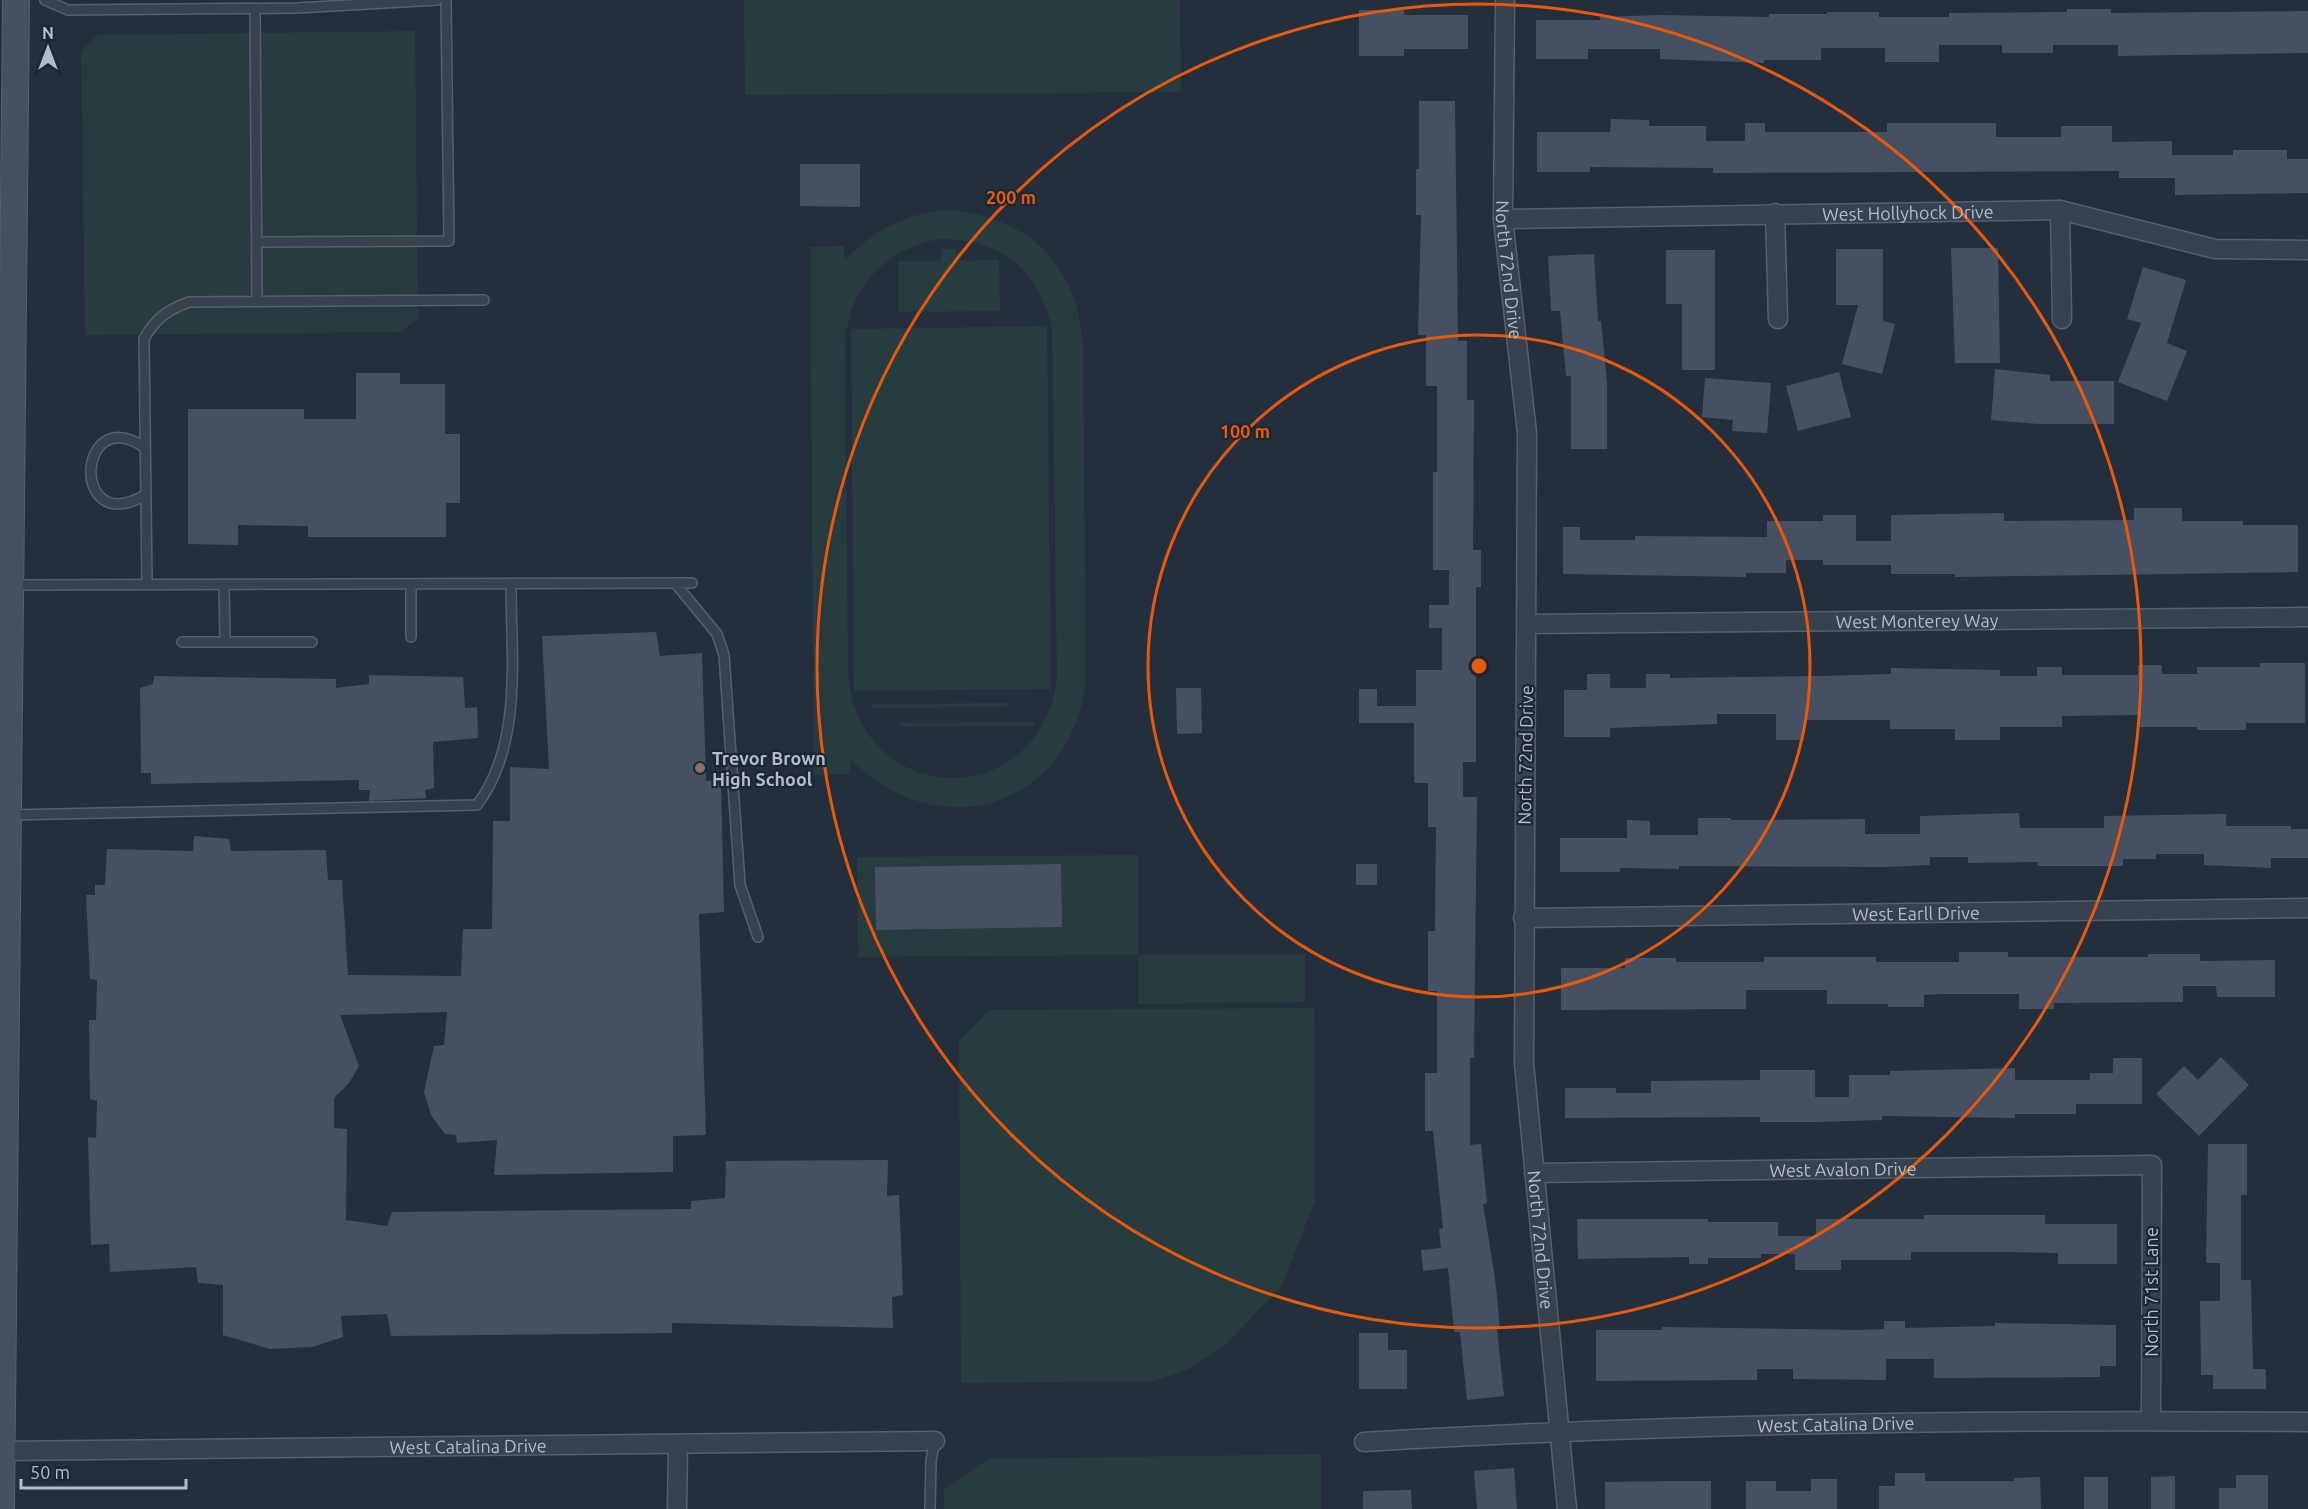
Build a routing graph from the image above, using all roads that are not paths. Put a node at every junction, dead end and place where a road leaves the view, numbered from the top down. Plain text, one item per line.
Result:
1 (16, 0) edge
2 (45, 0) edge
3 (437, 0) edge
4 (446, 0) edge
5 (1505, 0) edge
6 (255, 9) junction
7 (2060, 210) junction
8 (1775, 213) junction
9 (1503, 219) junction
10 (256, 242) junction
11 (2308, 250) edge
12 (484, 300) dead end
13 (257, 301) junction
14 (2062, 319) dead end
15 (1778, 320) dead end
16 (144, 447) junction
17 (145, 495) junction
18 (675, 583) junction
19 (692, 583) dead end
20 (147, 584) junction
21 (224, 584) junction
22 (411, 584) junction
23 (511, 584) junction
24 (5, 585) edge
25 (2308, 617) edge
26 (1527, 624) junction
27 (411, 637) dead end
28 (225, 641) junction
29 (182, 642) dead end
30 (312, 642) dead end
31 (6, 815) junction
32 (2308, 908) edge
33 (1523, 918) junction
34 (758, 937) dead end
35 (2152, 1165) joint
36 (1534, 1173) junction
37 (2, 1308) edge
38 (2151, 1420) junction
39 (2308, 1422) edge
40 (1559, 1430) junction
41 (935, 1441) joint
42 (1364, 1442) dead end
43 (678, 1444) junction
44 (2, 1451) junction
45 (1, 1509) edge
46 (678, 1509) edge
47 (930, 1509) edge
48 (1567, 1509) edge

1 - 24 main road
2 - 6 lane
3 - 6 lane
4 - 10 lane
5 - 9 street, North 72nd Drive
6 - 10 lane
7 - 8 street, West Hollyhock Drive
7 - 11 street, West Hollyhock Drive
7 - 14 street
8 - 9 street, West Hollyhock Drive
8 - 15 street
9 - 26 street, North 72nd Drive
10 - 13 lane
12 - 13 lane
13 - 16 lane
16 - 17 lane
16 - 17 lane
17 - 20 lane
18 - 19 lane
18 - 23 lane
18 - 34 lane
20 - 21 lane
20 - 24 lane
21 - 22 lane
21 - 28 lane
22 - 23 lane
22 - 27 lane
23 - 31 lane
24 - 31 main road
25 - 26 street, West Monterey Way
26 - 33 street, North 72nd Drive
28 - 29 lane
28 - 30 lane
31 - 37 main road
32 - 33 street, West Earll Drive
33 - 36 street, North 72nd Drive
35 - 36 street, West Avalon Drive
35 - 38 street, North 71st Lane
36 - 40 street, North 72nd Drive
37 - 44 main road
38 - 39 street, West Catalina Drive
38 - 40 street, West Catalina Drive
40 - 42 street, West Catalina Drive
40 - 48 street, North 72nd Drive
41 - 43 street, West Catalina Drive
41 - 47 lane
43 - 44 street, West Catalina Drive
43 - 46 street
44 - 45 main road

